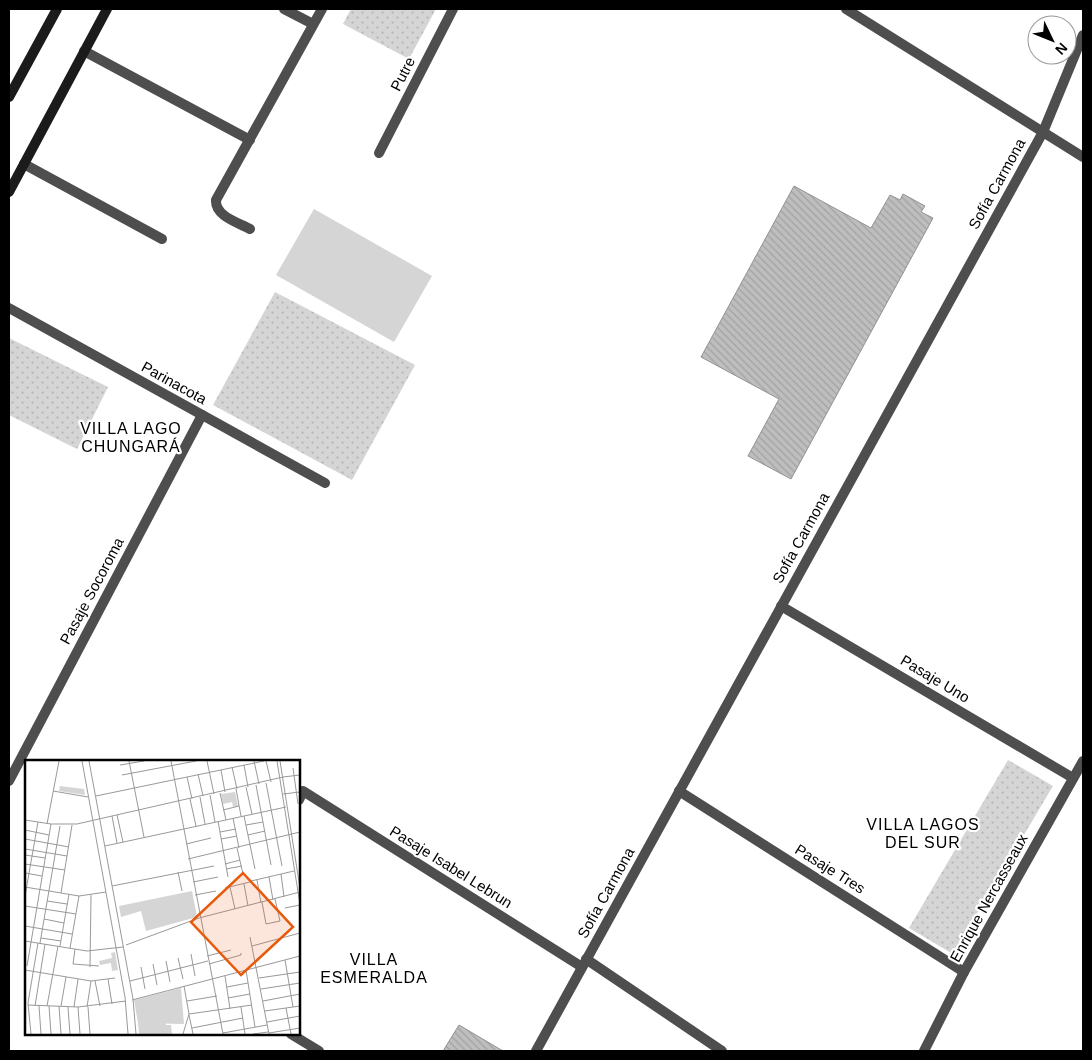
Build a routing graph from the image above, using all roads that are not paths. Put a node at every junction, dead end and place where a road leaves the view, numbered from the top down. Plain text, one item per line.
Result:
1 (57, 9) edge
2 (107, 9) edge
3 (284, 9) edge
4 (322, 9) edge
5 (453, 9) edge
6 (846, 9) edge
7 (313, 24) junction
8 (1083, 35) edge
9 (84, 51) junction
10 (9, 97) edge
11 (1043, 132) junction
12 (250, 140) junction
13 (379, 153) dead end
14 (1083, 157) edge
15 (24, 164) junction
16 (9, 192) edge
17 (250, 229) dead end
18 (162, 239) dead end
19 (9, 308) edge
20 (202, 415) junction
21 (324, 483) dead end
22 (781, 606) junction
23 (1083, 761) edge
24 (1073, 778) junction
25 (9, 781) edge
26 (679, 791) junction
27 (301, 796) edge
28 (584, 963) junction
29 (964, 972) junction
30 (293, 1035) edge
31 (319, 1051) edge
32 (536, 1051) edge
33 (722, 1051) edge
34 (924, 1051) edge

1 - 10 main road
2 - 9 main road
3 - 7 street
4 - 7 street
5 - 13 street, Putre
6 - 11 street
7 - 12 street
8 - 11 street, Sofía Carmona
9 - 12 street
9 - 15 main road
11 - 14 street
11 - 22 street, Sofía Carmona
12 - 17 street
15 - 16 main road
15 - 18 street
19 - 20 street, Parinacota
20 - 21 street, Parinacota
20 - 25 street, Pasaje Socoroma
22 - 24 street, Pasaje Uno
22 - 26 street, Sofía Carmona
23 - 24 street, Enrique Nercasseaux
24 - 29 street, Enrique Nercasseaux
26 - 28 street, Sofía Carmona
26 - 29 street, Pasaje Tres
27 - 28 street, Pasaje Isabel Lebrun
28 - 32 street, Sofía Carmona
28 - 33 street, Pasaje Isabel Lebrun
29 - 34 street, Enrique Nercasseaux
30 - 31 street

